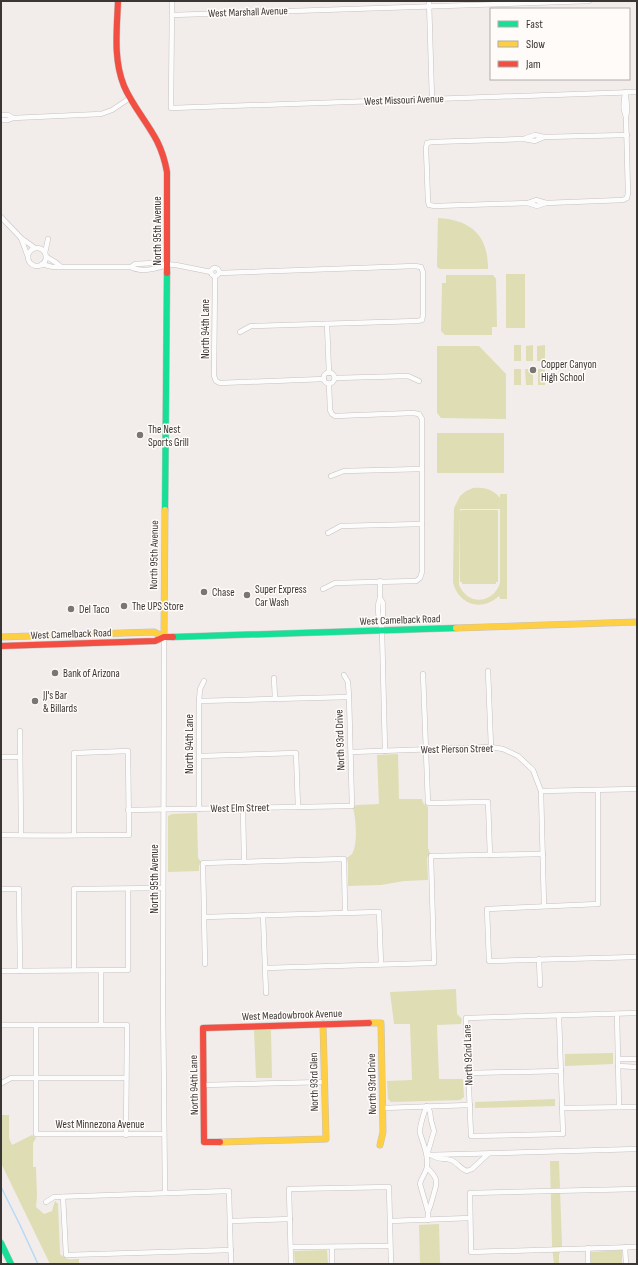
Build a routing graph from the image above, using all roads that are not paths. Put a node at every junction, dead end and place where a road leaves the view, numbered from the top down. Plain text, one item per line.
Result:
1 (118, 1) edge
2 (172, 1) edge
3 (429, 1) edge
4 (569, 1) edge
5 (589, 1) edge
6 (429, 7) junction
7 (172, 15) junction
8 (625, 92) junction
9 (637, 92) edge
10 (130, 98) junction
11 (432, 99) junction
12 (1, 115) edge
13 (13, 118) junction
14 (1, 120) edge
15 (627, 135) junction
16 (1, 217) edge
17 (21, 238) junction
18 (37, 248) junction
19 (45, 254) junction
20 (28, 257) junction
21 (42, 264) junction
22 (167, 265) junction
23 (60, 266) junction
24 (217, 275) junction
25 (327, 324) junction
26 (240, 332) dead end
27 (329, 373) junction
28 (335, 378) junction
29 (324, 379) junction
30 (419, 381) dead end
31 (330, 384) junction
32 (422, 469) junction
33 (330, 476) dead end
34 (422, 524) junction
35 (328, 533) dead end
36 (380, 581) junction
37 (323, 589) dead end
38 (637, 622) edge
39 (382, 630) junction
40 (31, 636) junction
41 (1, 637) edge
42 (164, 637) junction
43 (1, 642) edge
44 (72, 644) junction
45 (1, 646) edge
46 (488, 671) dead end
47 (423, 674) dead end
48 (344, 675) dead end
49 (274, 678) dead end
50 (204, 680) dead end
51 (349, 697) junction
52 (275, 699) junction
53 (199, 701) junction
54 (20, 732) dead end
55 (491, 747) junction
56 (425, 750) junction
57 (385, 751) junction
58 (351, 752) junction
59 (200, 756) junction
60 (1, 757) edge
61 (20, 757) junction
62 (637, 789) edge
63 (598, 790) junction
64 (541, 791) junction
65 (352, 806) joint
66 (298, 807) junction
67 (243, 808) junction
68 (199, 809) junction
69 (128, 810) junction
70 (164, 810) junction
71 (1, 835) edge
72 (21, 835) junction
73 (74, 835) junction
74 (543, 854) junction
75 (490, 855) junction
76 (244, 862) junction
77 (164, 888) junction
78 (1, 889) edge
79 (128, 889) junction
80 (544, 906) junction
81 (345, 912) junction
82 (264, 915) junction
83 (205, 917) junction
84 (637, 957) edge
85 (539, 959) junction
86 (205, 964) dead end
87 (380, 964) junction
88 (265, 968) junction
89 (74, 970) junction
90 (1, 971) edge
91 (20, 971) junction
92 (101, 971) junction
93 (540, 985) dead end
94 (266, 993) dead end
95 (637, 1013) edge
96 (617, 1014) junction
97 (559, 1016) junction
98 (381, 1023) joint
99 (323, 1024) junction
100 (1, 1025) edge
101 (36, 1025) junction
102 (101, 1025) junction
103 (203, 1028) joint
104 (618, 1059) junction
105 (637, 1059) edge
106 (618, 1066) junction
107 (637, 1067) edge
108 (561, 1071) junction
109 (468, 1073) junction
110 (36, 1078) junction
111 (126, 1078) junction
112 (324, 1082) junction
113 (2, 1083) dead end
114 (204, 1085) junction
115 (470, 1105) junction
116 (427, 1106) junction
117 (619, 1107) junction
118 (637, 1107) edge
119 (383, 1108) junction
120 (562, 1108) junction
121 (126, 1134) junction
122 (164, 1134) junction
123 (204, 1142) joint
124 (380, 1145) dead end
125 (637, 1149) edge
126 (462, 1154) junction
127 (488, 1154) junction
128 (429, 1155) junction
129 (458, 1165) junction
130 (427, 1168) junction
131 (637, 1189) edge
132 (165, 1193) junction
133 (63, 1196) junction
134 (46, 1202) dead end
135 (428, 1212) junction
136 (470, 1218) junction
137 (290, 1219) junction
138 (428, 1220) junction
139 (230, 1221) junction
140 (390, 1221) junction
141 (2, 1244) edge
142 (390, 1246) junction
143 (291, 1247) junction
144 (332, 1247) junction
145 (625, 1247) junction
146 (637, 1247) edge
147 (588, 1248) junction
148 (231, 1250) junction
149 (11, 1264) edge
150 (14, 1264) edge
151 (231, 1264) edge
152 (292, 1264) edge
153 (332, 1264) edge
154 (391, 1264) edge
155 (588, 1264) edge
156 (626, 1264) edge

1 - 10 main road, North 95th Avenue
2 - 7 street
3 - 6 street
4 - 5 street, West Marshall Avenue
4 - 6 street, West Marshall Avenue
6 - 7 street, West Marshall Avenue
6 - 11 street
7 - 11 street, West Missouri Avenue
8 - 9 street, West Missouri Avenue
8 - 11 street, West Missouri Avenue
8 - 15 street
10 - 13 street
10 - 22 main road, North 95th Avenue
12 - 13 street
13 - 14 street
15 - 15 street
16 - 17 street
17 - 18 street
17 - 20 street
18 - 19 street
18 - 19 street
18 - 20 street
19 - 21 street
19 - 23 street
20 - 21 street
21 - 23 street
22 - 23 street
22 - 24 street
22 - 42 main road, North 95th Avenue
24 - 25 street
24 - 29 street, North 94th Lane
25 - 26 street
25 - 27 street
27 - 28 street
27 - 29 street
28 - 30 street
28 - 31 street
29 - 31 street
31 - 32 street
32 - 33 street
32 - 34 street
34 - 35 street
34 - 36 street
36 - 37 street
36 - 39 street
38 - 39 main road, West Camelback Road
39 - 42 main road, West Camelback Road
39 - 57 street
40 - 41 main road, West Camelback Road
40 - 42 main road, West Camelback Road
40 - 43 main road
40 - 44 main road
42 - 44 main road, West Camelback Road
42 - 70 street, North 95th Avenue
44 - 45 main road, West Camelback Road
46 - 55 street
47 - 56 street
48 - 51 street, North 93rd Drive
49 - 52 street
50 - 53 street, North 94th Lane
51 - 52 street
51 - 58 street, North 93rd Drive
52 - 53 street
53 - 59 street, North 94th Lane
54 - 61 street
55 - 56 street, West Pierson Street
55 - 64 street, West Pierson Street
56 - 57 street, West Pierson Street
56 - 75 street
57 - 58 street, West Pierson Street
58 - 65 street, North 93rd Drive
59 - 66 street
59 - 68 street, North 94th Lane
60 - 61 street
61 - 72 street
62 - 63 street
63 - 64 street
63 - 80 street
64 - 74 street, West Pierson Street
65 - 66 street, West Elm Street
66 - 67 street, West Elm Street
67 - 68 street, West Elm Street
67 - 76 street
68 - 70 street, West Elm Street
69 - 70 street, West Elm Street
69 - 73 street
69 - 73 street
70 - 77 street, North 95th Avenue
71 - 72 street
72 - 73 street
74 - 75 street
74 - 80 street, West Pierson Street
75 - 87 street
76 - 81 street
76 - 83 street
77 - 79 street
77 - 122 street, North 95th Avenue
78 - 91 street
79 - 89 street
79 - 92 street
80 - 85 street
81 - 82 street
81 - 87 street
82 - 83 street
82 - 88 street
83 - 86 street
84 - 85 street
85 - 93 street
87 - 88 street
88 - 94 street
89 - 91 street
89 - 92 street
90 - 91 street
92 - 102 street
95 - 96 street, North 92nd Lane
96 - 97 street, North 92nd Lane
96 - 104 street
97 - 108 street
97 - 109 street, North 92nd Lane
98 - 99 main road, West Meadowbrook Avenue
98 - 119 main road, North 93rd Drive
99 - 103 main road, West Meadowbrook Avenue
99 - 112 main road, North 93rd Glen
100 - 101 street
101 - 102 street
101 - 110 street
102 - 111 street
103 - 114 main road, North 94th Lane
104 - 105 street
104 - 106 street
105 - 107 street
106 - 107 street
106 - 117 street
108 - 109 street
108 - 120 street
109 - 115 street, North 92nd Lane
110 - 111 street
110 - 113 street
110 - 121 street, West Minnezona Avenue
111 - 121 street
112 - 114 street
112 - 123 main road, North 93rd Glen
114 - 123 main road, North 94th Lane
115 - 116 street
115 - 120 street, North 92nd Lane
116 - 119 street
116 - 128 street
116 - 128 street
117 - 118 street
117 - 120 street
119 - 124 main road, North 93rd Drive
121 - 122 street, West Minnezona Avenue
122 - 132 street, North 95th Avenue
125 - 127 street
126 - 127 street
126 - 128 street
126 - 129 street
127 - 129 street
128 - 129 street
128 - 130 street
130 - 135 street
130 - 135 street
131 - 136 street
132 - 133 street
132 - 139 street
133 - 134 street
133 - 148 street
135 - 138 street
136 - 138 street
136 - 147 street
137 - 139 street
137 - 140 street
137 - 143 street
138 - 140 street
139 - 148 street
140 - 142 street
141 - 149 main road
141 - 150 main road
142 - 144 street
142 - 154 street
143 - 144 street
143 - 152 street
144 - 153 street
145 - 146 street
145 - 147 street
145 - 156 street
147 - 155 street
148 - 151 street

